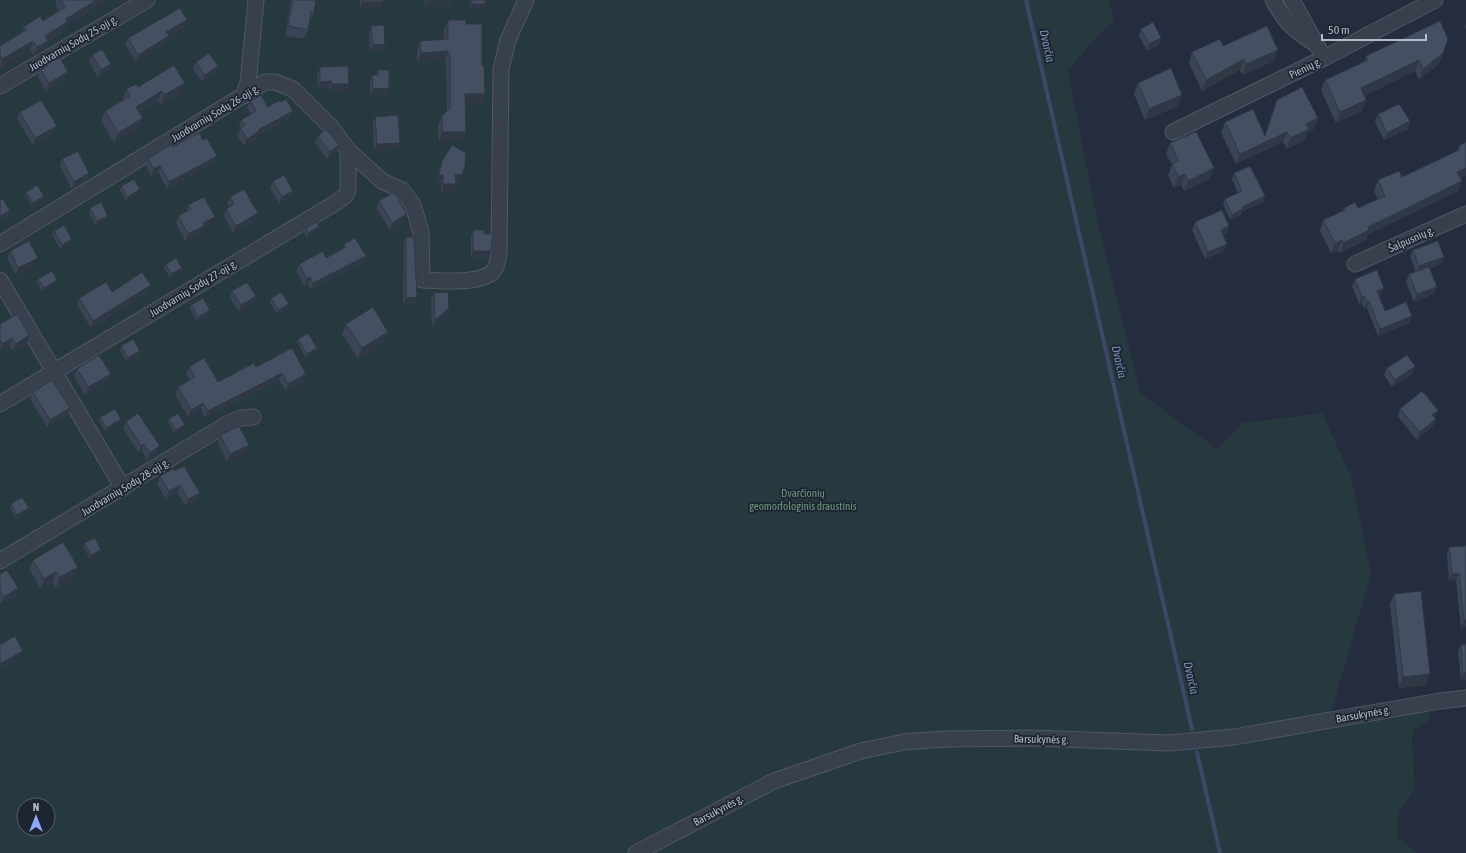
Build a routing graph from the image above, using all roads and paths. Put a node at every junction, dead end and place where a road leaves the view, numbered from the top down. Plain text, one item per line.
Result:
1 (147, 0) edge
2 (256, 0) edge
3 (526, 0) edge
4 (1273, 0) edge
5 (1292, 0) edge
6 (1435, 0) edge
7 (1317, 45) junction
8 (1324, 58) junction
9 (250, 68) junction
10 (265, 82) junction
11 (0, 86) edge
12 (243, 96) junction
13 (1173, 132) dead end
14 (348, 150) junction
15 (1466, 214) edge
16 (0, 244) edge
17 (1355, 264) dead end
18 (0, 280) edge
19 (54, 372) junction
20 (0, 404) edge
21 (252, 417) dead end
22 (123, 488) junction
23 (0, 561) edge
24 (1466, 698) edge
25 (636, 853) edge

1 - 11 street, Juodvarnių Sodų 25-oji g.
2 - 9 street
3 - 14 street, Juodvarnių Sodų 26-oji g.
4 - 7 street
5 - 7 street
6 - 8 street, Pienių g.
7 - 8 street
8 - 13 street, Pienių g.
9 - 10 street
9 - 12 street
10 - 12 street, Juodvarnių Sodų 26-oji g.
10 - 14 street, Juodvarnių Sodų 26-oji g.
12 - 16 street, Juodvarnių Sodų 26-oji g.
14 - 19 street, Juodvarnių Sodų 27-oji g.
15 - 17 street, Šalpusnių g.
18 - 19 street
19 - 20 street, Juodvarnių Sodų 27-oji g.
19 - 22 street
21 - 22 street, Juodvarnių Sodų 28-oji g.
22 - 23 street, Juodvarnių Sodų 28-oji g.
24 - 25 street, Barsukynės g.

